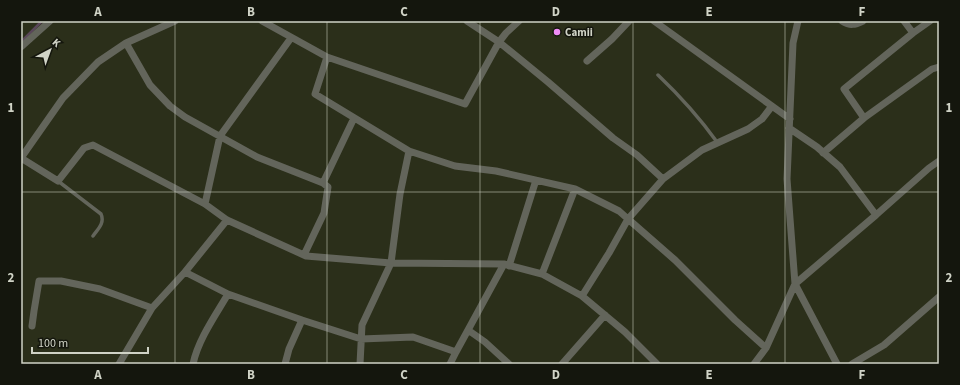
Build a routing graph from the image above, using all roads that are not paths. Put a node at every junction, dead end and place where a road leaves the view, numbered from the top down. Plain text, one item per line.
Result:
1 (50, 21) edge
2 (175, 21) edge
3 (262, 21) edge
4 (467, 21) edge
5 (519, 21) edge
6 (629, 21) edge
7 (654, 21) edge
8 (798, 21) edge
9 (842, 21) edge
10 (863, 21) edge
11 (904, 21) edge
12 (930, 21) edge
13 (913, 33) junction
14 (291, 38) junction
15 (499, 42) junction
16 (126, 44) junction
17 (21, 46) edge
18 (327, 58) junction
19 (587, 61) dead end
20 (939, 67) edge
21 (658, 75) dead end
22 (772, 106) junction
23 (354, 118) junction
24 (864, 118) junction
25 (790, 119) junction
26 (789, 128) junction
27 (220, 136) junction
28 (717, 142) junction
29 (410, 151) junction
30 (823, 153) junction
31 (21, 158) edge
32 (939, 161) edge
33 (663, 179) junction
34 (536, 180) junction
35 (58, 181) junction
36 (323, 183) junction
37 (575, 189) junction
38 (205, 204) junction
39 (876, 215) junction
40 (628, 219) junction
41 (227, 220) junction
42 (93, 236) dead end
43 (304, 256) junction
44 (391, 263) junction
45 (506, 265) junction
46 (186, 272) junction
47 (542, 274) junction
48 (795, 284) junction
49 (228, 294) junction
50 (582, 296) junction
51 (939, 297) edge
52 (152, 308) junction
53 (605, 315) junction
54 (302, 320) junction
55 (32, 326) dead end
56 (468, 330) junction
57 (361, 339) junction
58 (766, 348) junction
59 (456, 352) junction
60 (119, 364) edge
61 (193, 364) edge
62 (285, 364) edge
63 (360, 364) edge
64 (450, 364) edge
65 (509, 364) edge
66 (562, 364) edge
67 (656, 364) edge
68 (754, 364) edge
69 (837, 364) edge
70 (852, 364) edge

1 - 17 street
2 - 16 street
3 - 14 street
4 - 15 street
5 - 15 street
6 - 19 street
7 - 22 street
8 - 25 street
9 - 10 street
11 - 13 street
12 - 13 street
13 - 24 street
14 - 18 street
14 - 27 street
15 - 18 street
15 - 33 street
16 - 27 street
16 - 31 street
18 - 23 street
20 - 24 street
21 - 28 lane
22 - 25 street
22 - 28 street
23 - 29 street
23 - 36 street
24 - 30 street
25 - 26 street
26 - 30 street
26 - 48 street
27 - 36 street
27 - 38 street
28 - 33 street
29 - 34 street
29 - 44 street
30 - 39 street
31 - 35 street
32 - 39 street
33 - 40 street
34 - 37 street
34 - 45 street
35 - 38 street
35 - 42 lane
36 - 43 street
37 - 40 street
37 - 47 street
38 - 41 street
39 - 48 street
40 - 50 street
40 - 58 street
41 - 43 street
41 - 46 street
43 - 44 street
44 - 45 street
44 - 57 street
45 - 47 street
45 - 56 street
46 - 49 street
46 - 52 street
47 - 50 street
48 - 58 street
48 - 69 street
49 - 54 street
49 - 61 street
50 - 53 street
51 - 70 street
52 - 55 street
52 - 60 street
53 - 66 street
53 - 67 street
54 - 57 street
54 - 62 street
56 - 59 street
56 - 65 street
57 - 59 street
57 - 63 street
58 - 68 street
59 - 64 street

